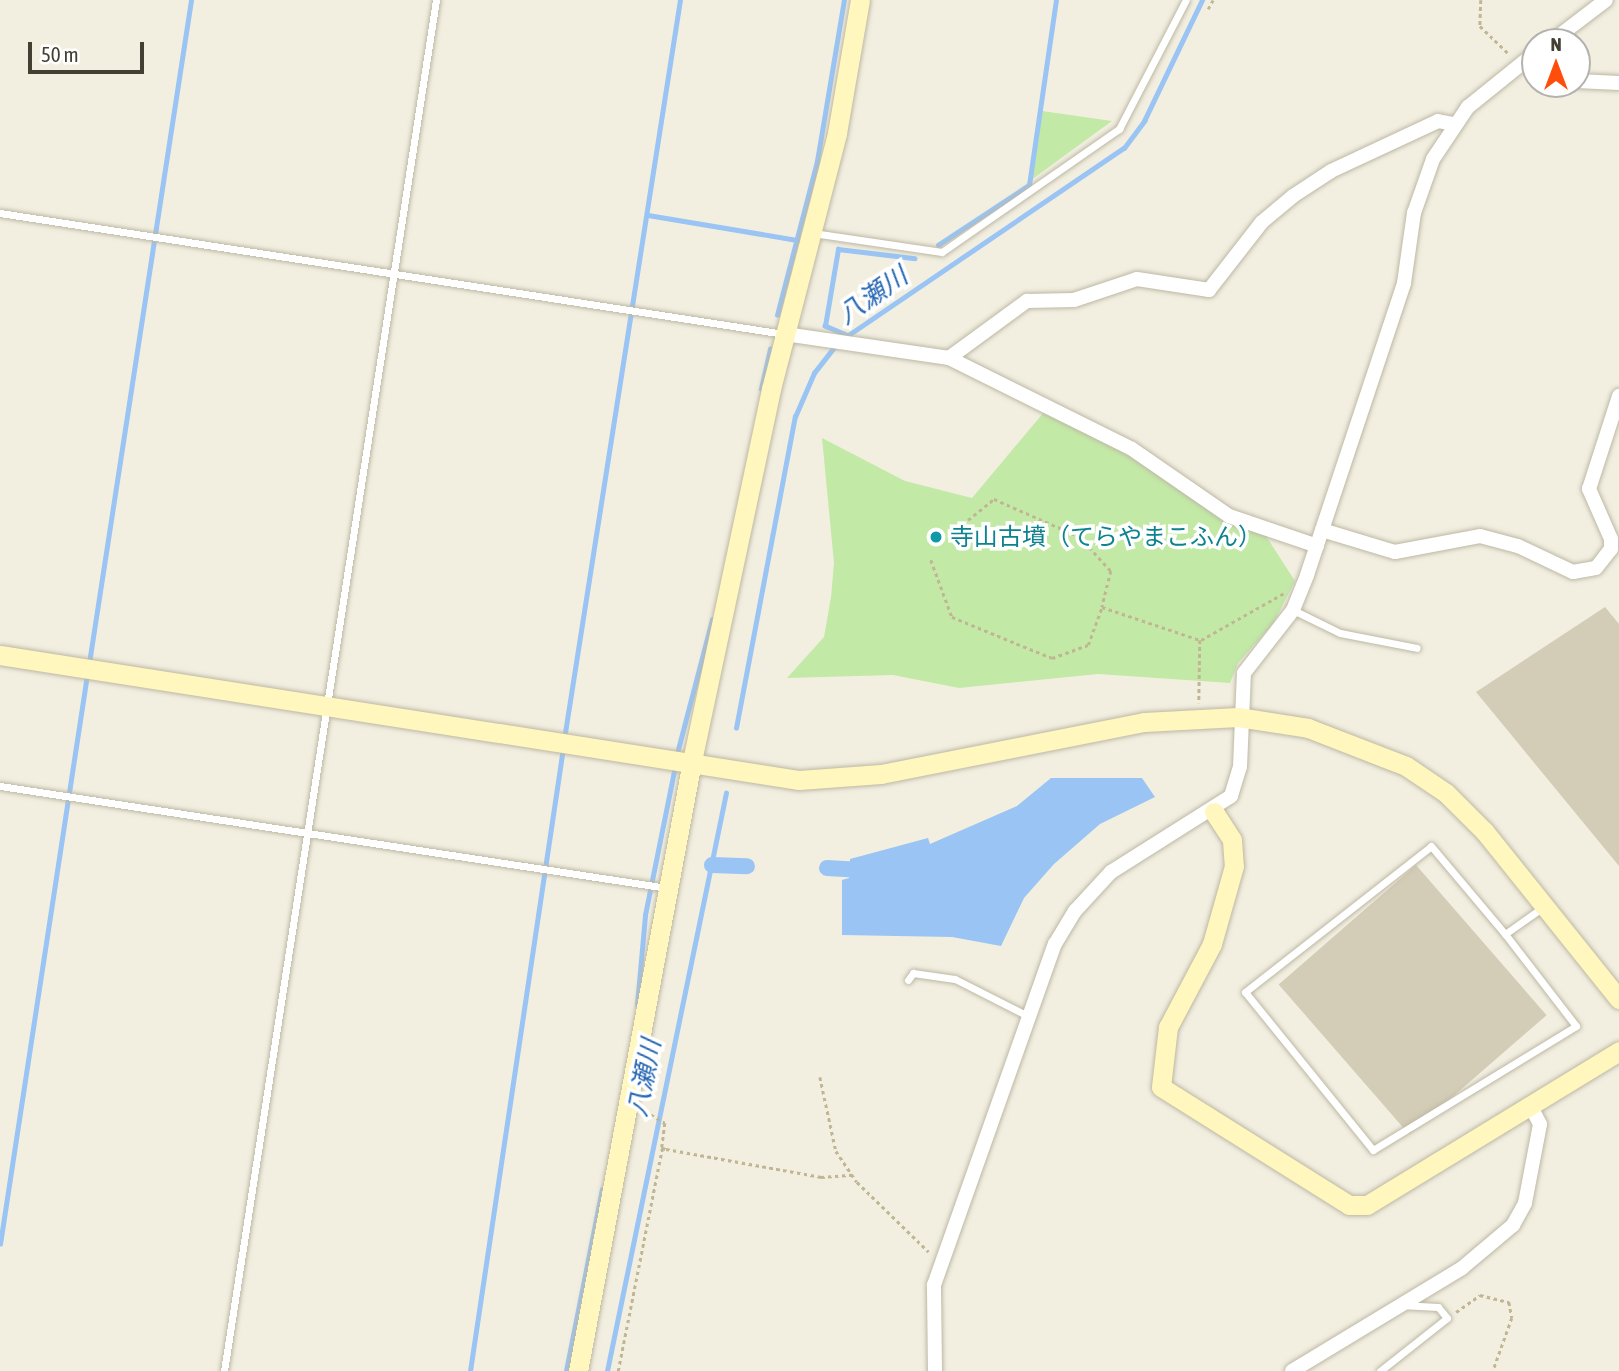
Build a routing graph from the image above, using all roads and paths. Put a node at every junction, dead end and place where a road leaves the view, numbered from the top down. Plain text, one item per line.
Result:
1 (436, 0) edge
2 (860, 0) edge
3 (1186, 0) edge
4 (1213, 0) edge
5 (1481, 0) edge
6 (1605, 0) edge
7 (1208, 9) dead end
8 (1569, 28) edge
9 (1521, 54) edge
10 (1521, 67) edge
11 (1591, 82) edge
12 (1619, 83) edge
13 (1454, 124) junction
14 (0, 213) edge
15 (813, 233) junction
16 (394, 272) junction
17 (785, 334) junction
18 (949, 358) junction
19 (1619, 396) edge
20 (968, 520) dead end
21 (1322, 530) junction
22 (1317, 545) junction
23 (931, 560) dead end
24 (1299, 594) junction
25 (1102, 607) junction
26 (1293, 610) junction
27 (1200, 640) junction
28 (1417, 648) dead end
29 (0, 655) edge
30 (1199, 703) dead end
31 (327, 706) junction
32 (1238, 717) junction
33 (692, 761) junction
34 (0, 786) edge
35 (1214, 812) junction
36 (307, 835) junction
37 (667, 888) junction
38 (1546, 905) junction
39 (1505, 934) junction
40 (908, 980) dead end
41 (1619, 999) edge
42 (1028, 1016) junction
43 (1619, 1051) edge
44 (820, 1077) dead end
45 (1531, 1107) junction
46 (642, 1110) dead end
47 (664, 1149) junction
48 (852, 1175) junction
49 (941, 1260) junction
50 (1404, 1304) junction
51 (1447, 1318) junction
52 (224, 1371) edge
53 (578, 1371) edge
54 (618, 1371) edge
55 (935, 1371) edge
56 (1292, 1371) edge
57 (1380, 1371) edge
58 (1493, 1371) edge

1 - 16 lane
2 - 15 street
3 - 15 lane
4 - 7 path
5 - 9 path
6 - 8 street
10 - 13 street
11 - 12 street
13 - 18 street
13 - 21 street
14 - 16 lane
15 - 17 street
16 - 17 lane
16 - 31 lane
17 - 18 street
17 - 33 street
18 - 22 street
19 - 21 street
20 - 25 path
21 - 22 street
22 - 24 street
23 - 25 path
24 - 26 street
24 - 27 path
25 - 27 path
26 - 28 lane
26 - 32 street
27 - 30 path
29 - 31 street
31 - 33 street
31 - 36 lane
32 - 33 street
32 - 35 street
32 - 38 street
33 - 37 street
34 - 36 lane
35 - 42 street
35 - 45 street
36 - 37 lane
36 - 52 lane
37 - 53 street
38 - 39 lane
38 - 41 street
39 - 39 lane
40 - 42 lane
42 - 49 street
43 - 45 street
44 - 48 path
45 - 50 street
46 - 47 path
47 - 48 path
47 - 54 path
48 - 49 path
49 - 55 street
50 - 51 lane
50 - 56 street
51 - 57 lane
51 - 58 path

